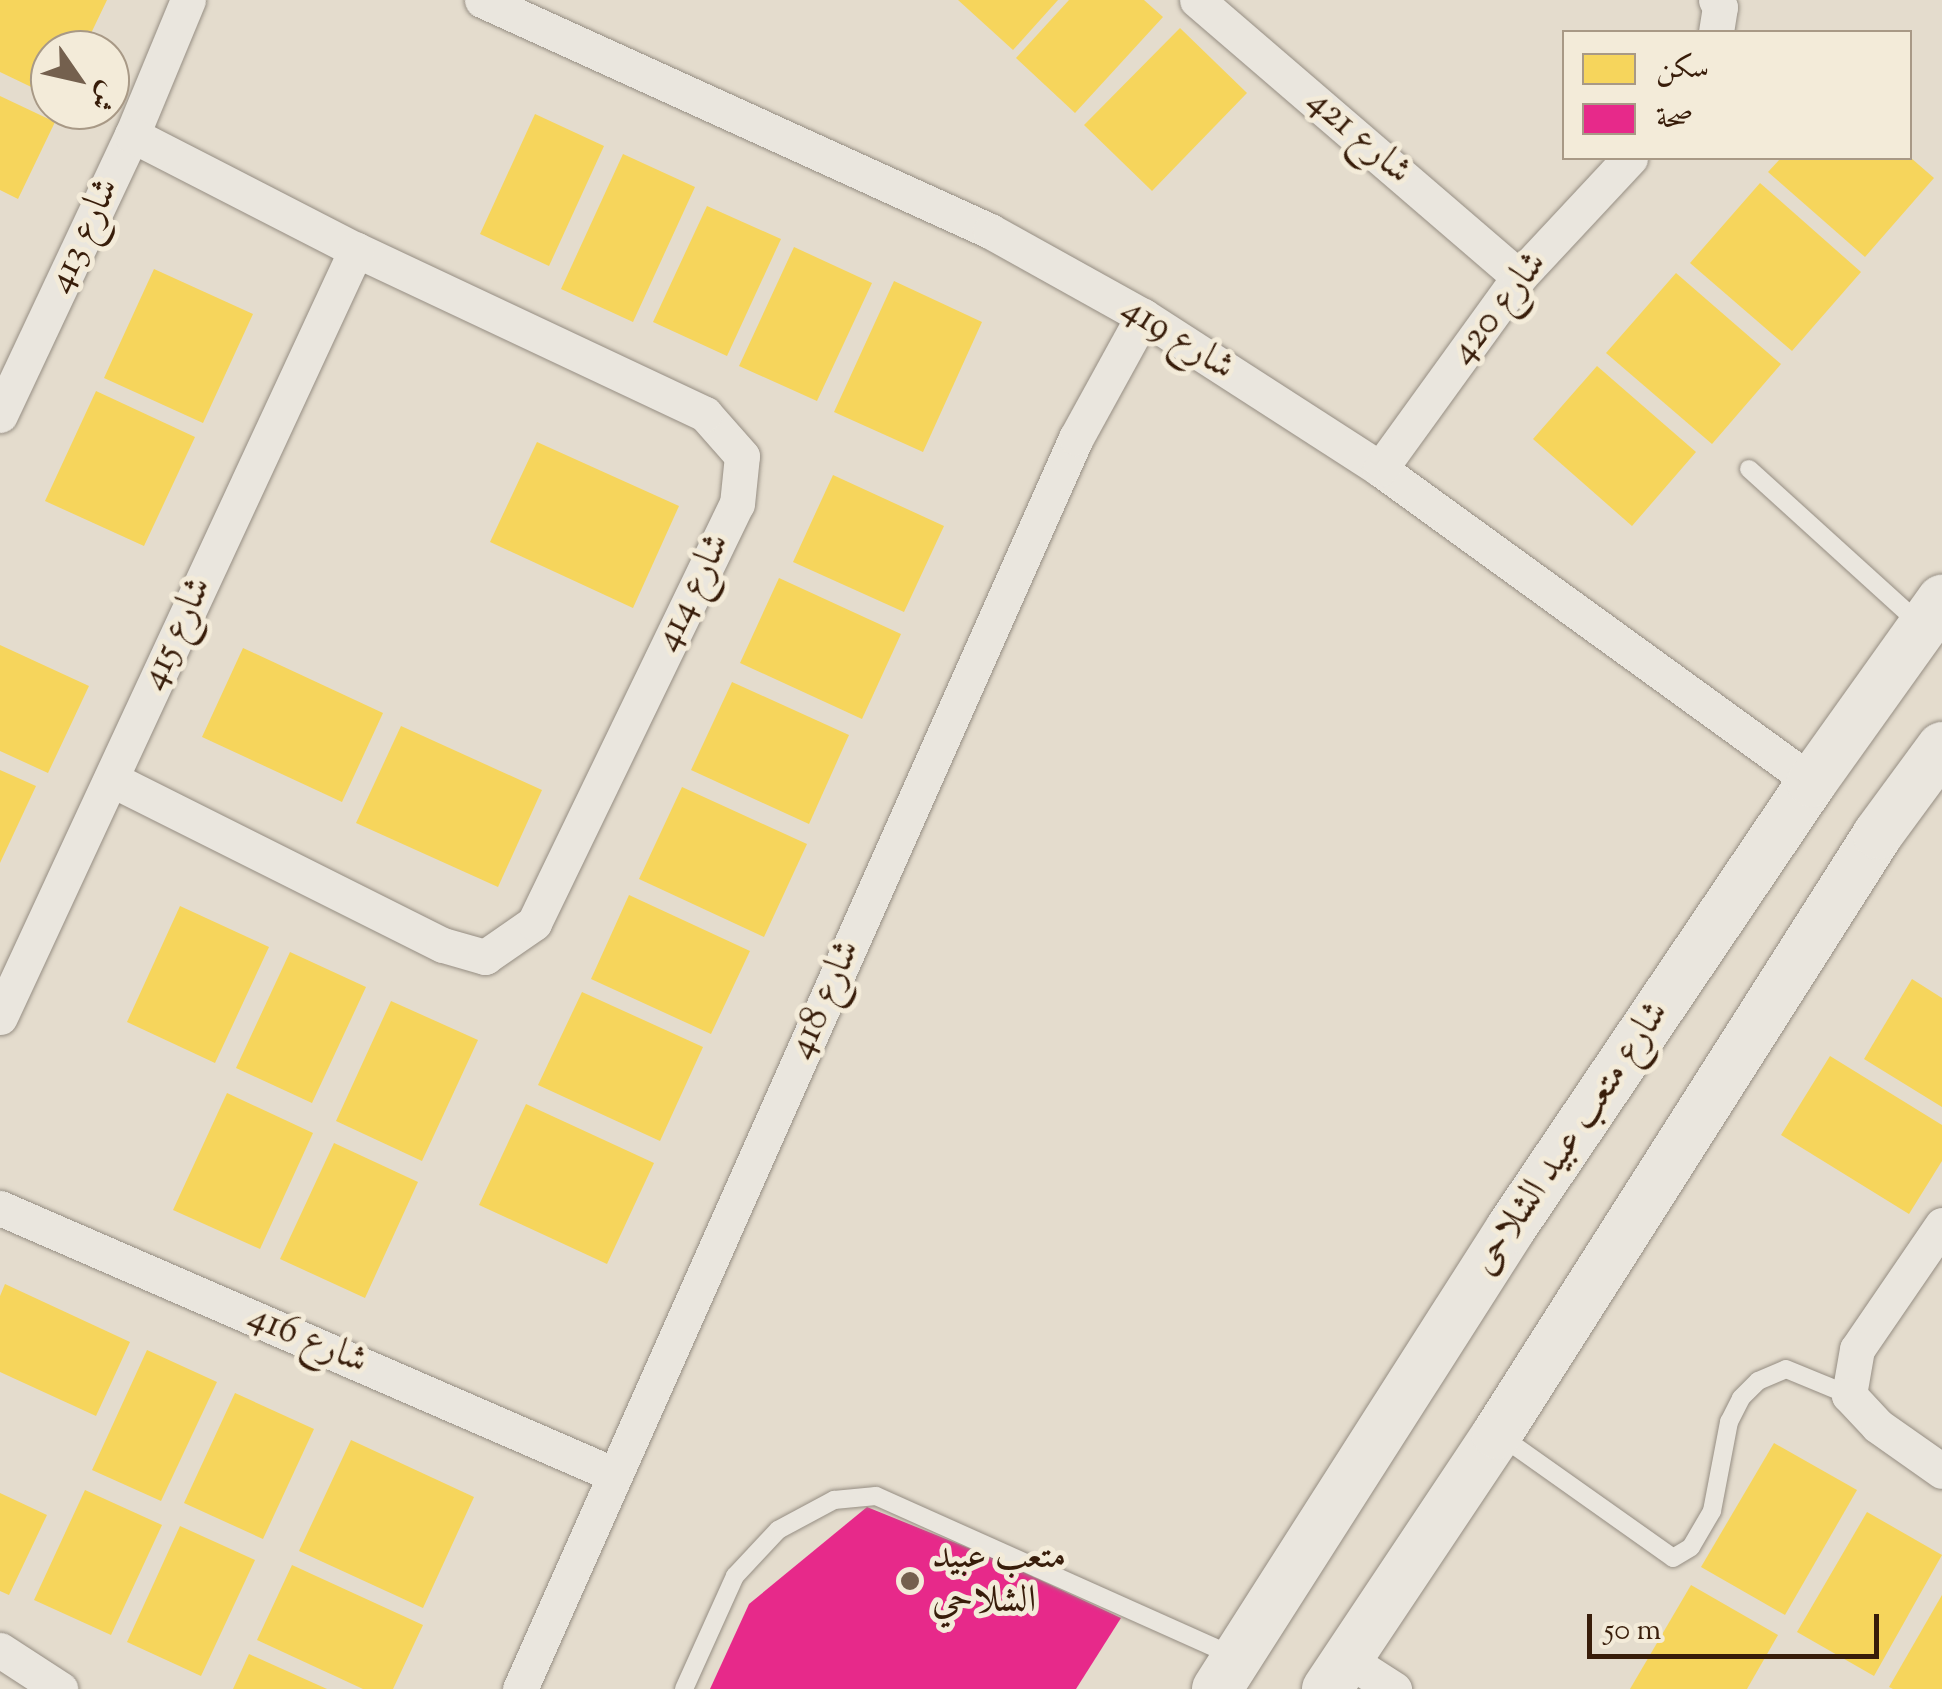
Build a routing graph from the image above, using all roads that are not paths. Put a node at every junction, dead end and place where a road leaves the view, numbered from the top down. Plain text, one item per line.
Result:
1 (188, 0) edge
2 (482, 0) edge
3 (1197, 0) edge
4 (1716, 0) edge
5 (1716, 30) edge
6 (132, 136) junction
7 (1628, 160) edge
8 (356, 250) junction
9 (1519, 277) junction
10 (1143, 316) junction
11 (0, 415) edge
12 (1380, 469) junction
13 (1750, 469) dead end
14 (1931, 612) edge
15 (1942, 747) edge
16 (111, 779) junction
17 (1812, 782) junction
18 (0, 1017) edge
19 (0, 1208) edge
20 (1942, 1225) edge
21 (1849, 1395) junction
22 (1497, 1434) junction
23 (1942, 1471) edge
24 (615, 1475) junction
25 (0, 1650) edge
26 (1227, 1673) edge
27 (1337, 1674) edge
28 (60, 1689) edge
29 (520, 1689) edge
30 (684, 1689) edge
31 (1394, 1689) edge

1 - 6 street, شارع 413
2 - 10 street, شارع 419
3 - 9 street, شارع 421
4 - 5 street
6 - 8 street, شارع 414
6 - 11 street, شارع 413
7 - 9 street, شارع 420
8 - 16 street, شارع 415
8 - 16 street, شارع 414
9 - 12 street, شارع 420
10 - 12 street, شارع 419
10 - 24 street, شارع 418
12 - 17 street, شارع 419
13 - 14 lane
14 - 17 street, شارع متعب عبيد الشلاحى
15 - 22 street
16 - 18 street, شارع 415
17 - 26 street, شارع متعب عبيد الشلاحى
19 - 24 street, شارع 416
20 - 21 street
21 - 22 lane
21 - 23 street
22 - 27 street
24 - 29 street, شارع 418
25 - 28 street
26 - 30 lane
27 - 31 street

